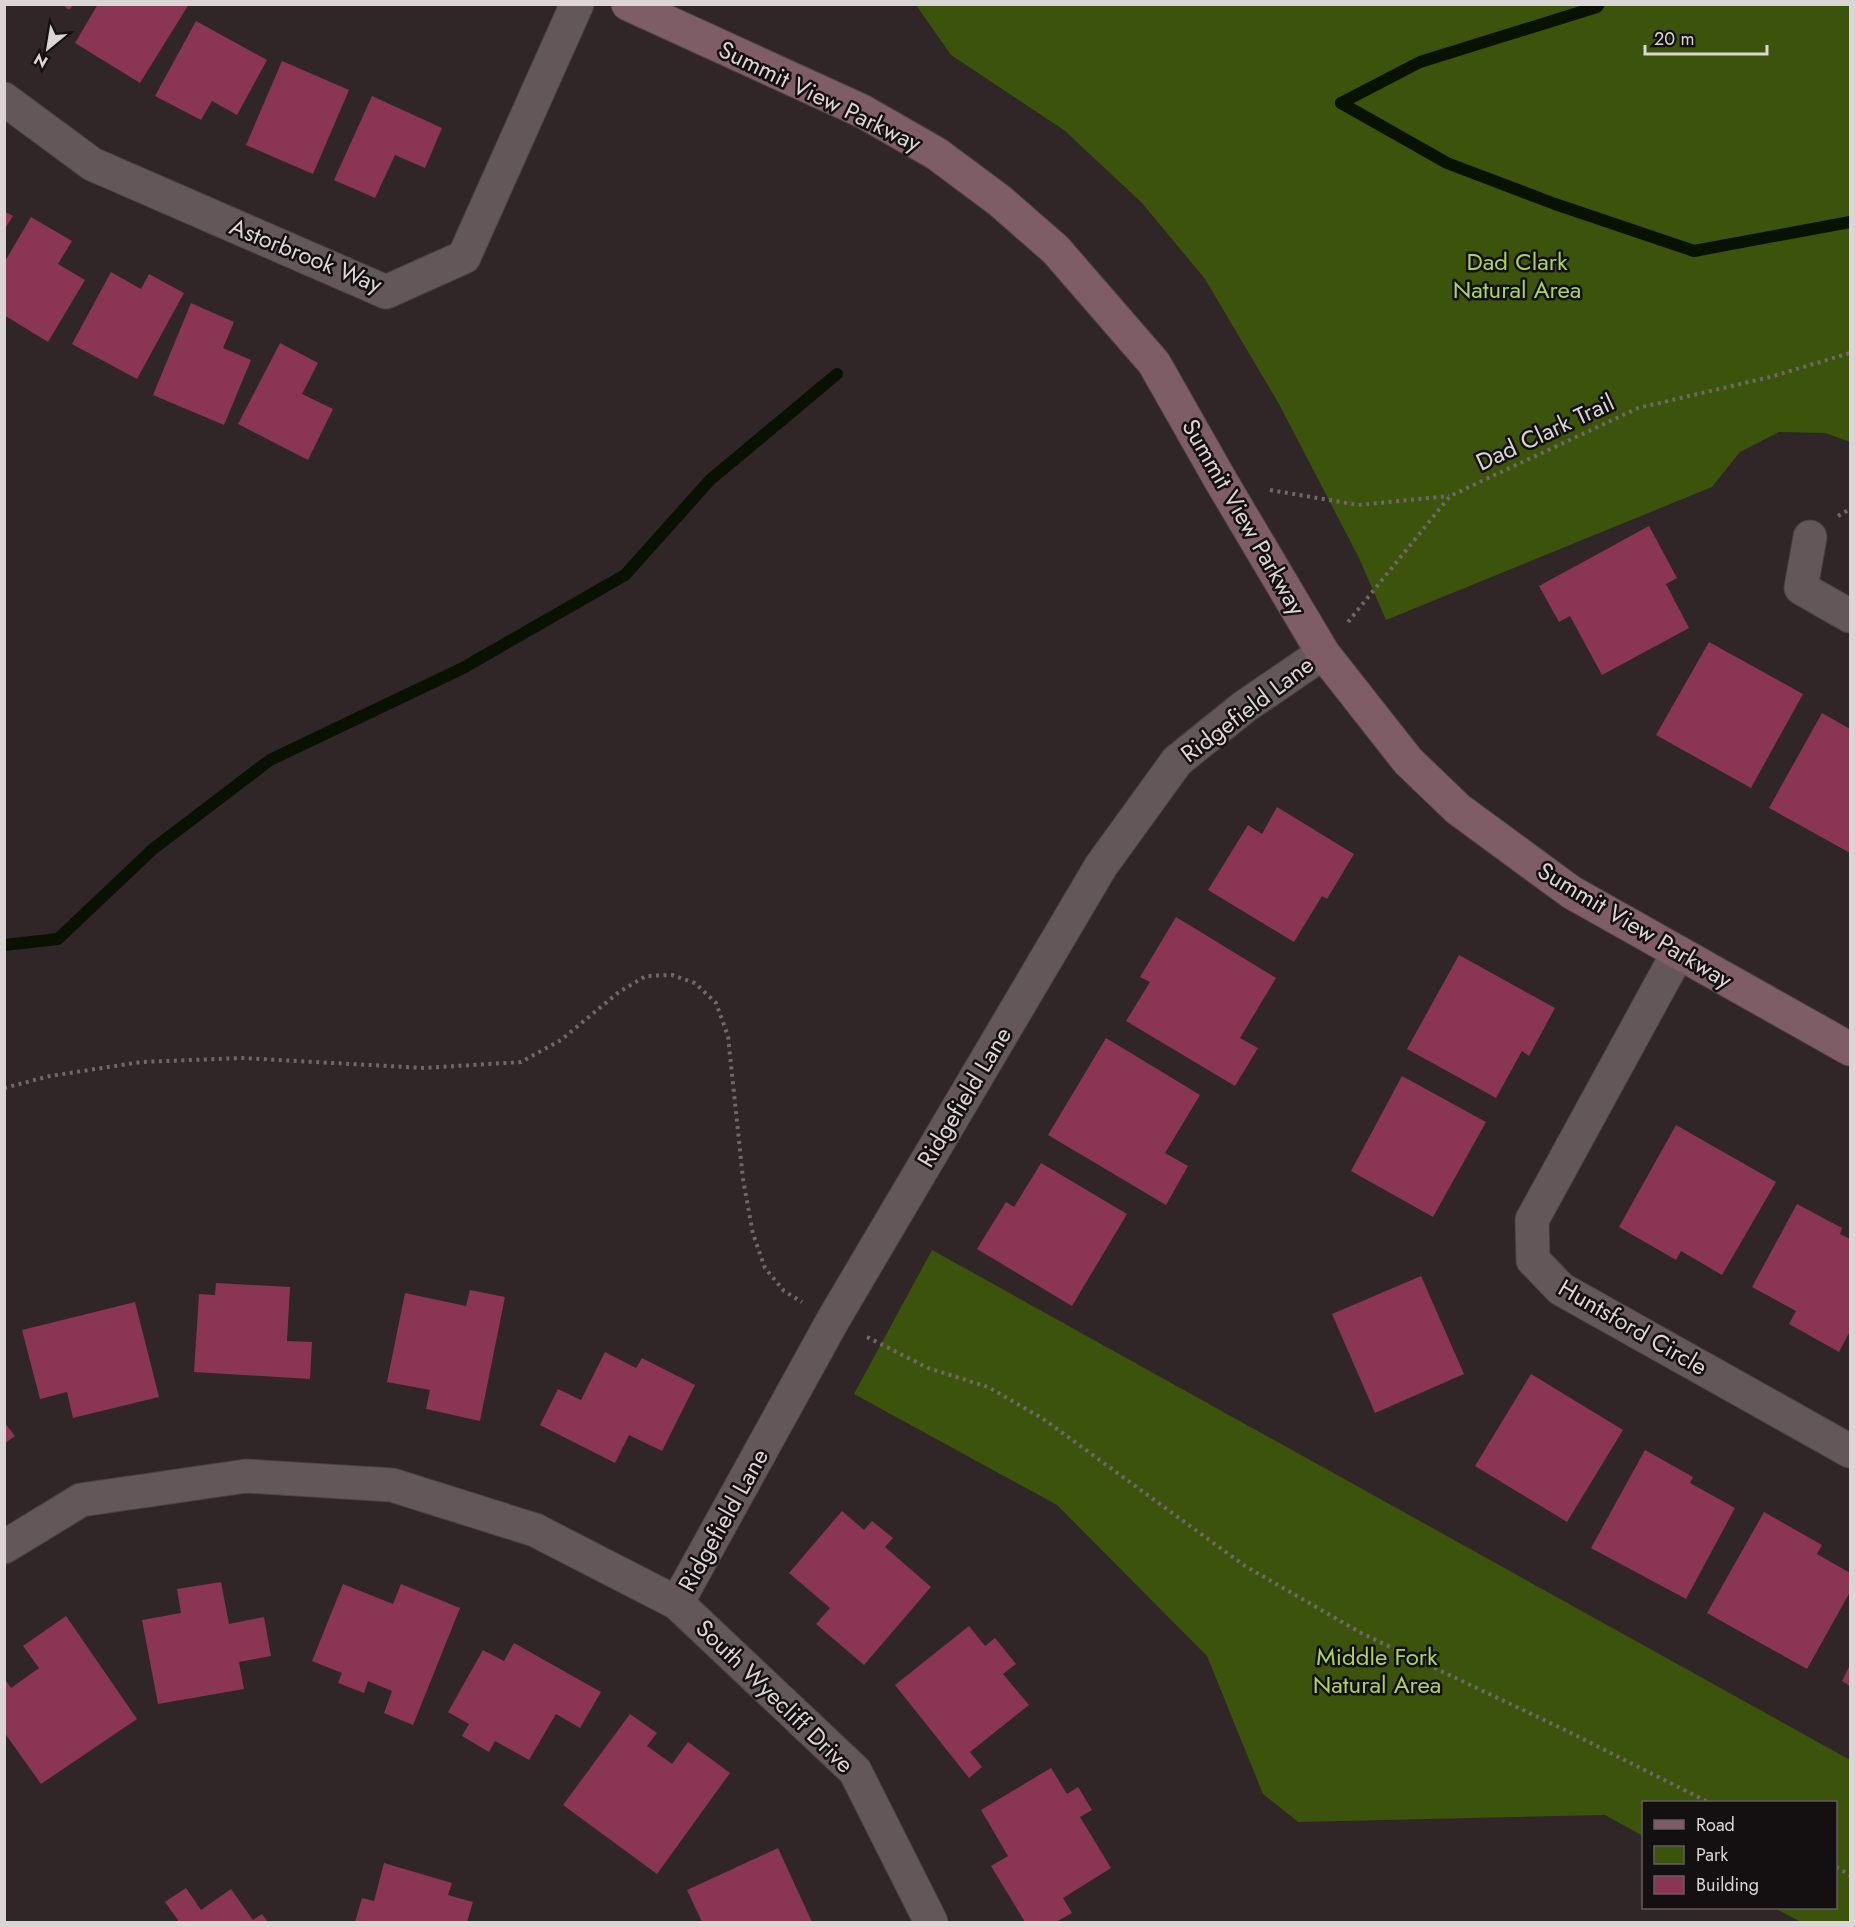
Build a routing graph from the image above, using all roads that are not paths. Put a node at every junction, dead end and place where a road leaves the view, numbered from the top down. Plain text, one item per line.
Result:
1 (577, 4) edge
2 (628, 4) edge
3 (4, 99) edge
4 (1810, 537) dead end
5 (1851, 616) edge
6 (1323, 653) junction
7 (1678, 952) junction
8 (1851, 1049) edge
9 (1851, 1451) edge
10 (4, 1547) edge
11 (677, 1603) junction
12 (932, 1923) edge

1 - 3 street, Astorbrook Way
2 - 6 street, Summit View Parkway
4 - 5 street
6 - 7 street, Summit View Parkway
6 - 11 street, Ridgefield Lane
7 - 8 street, Summit View Parkway
7 - 9 street, Huntsford Circle
10 - 11 street, South Wyecliff Drive
11 - 12 street, South Wyecliff Drive

